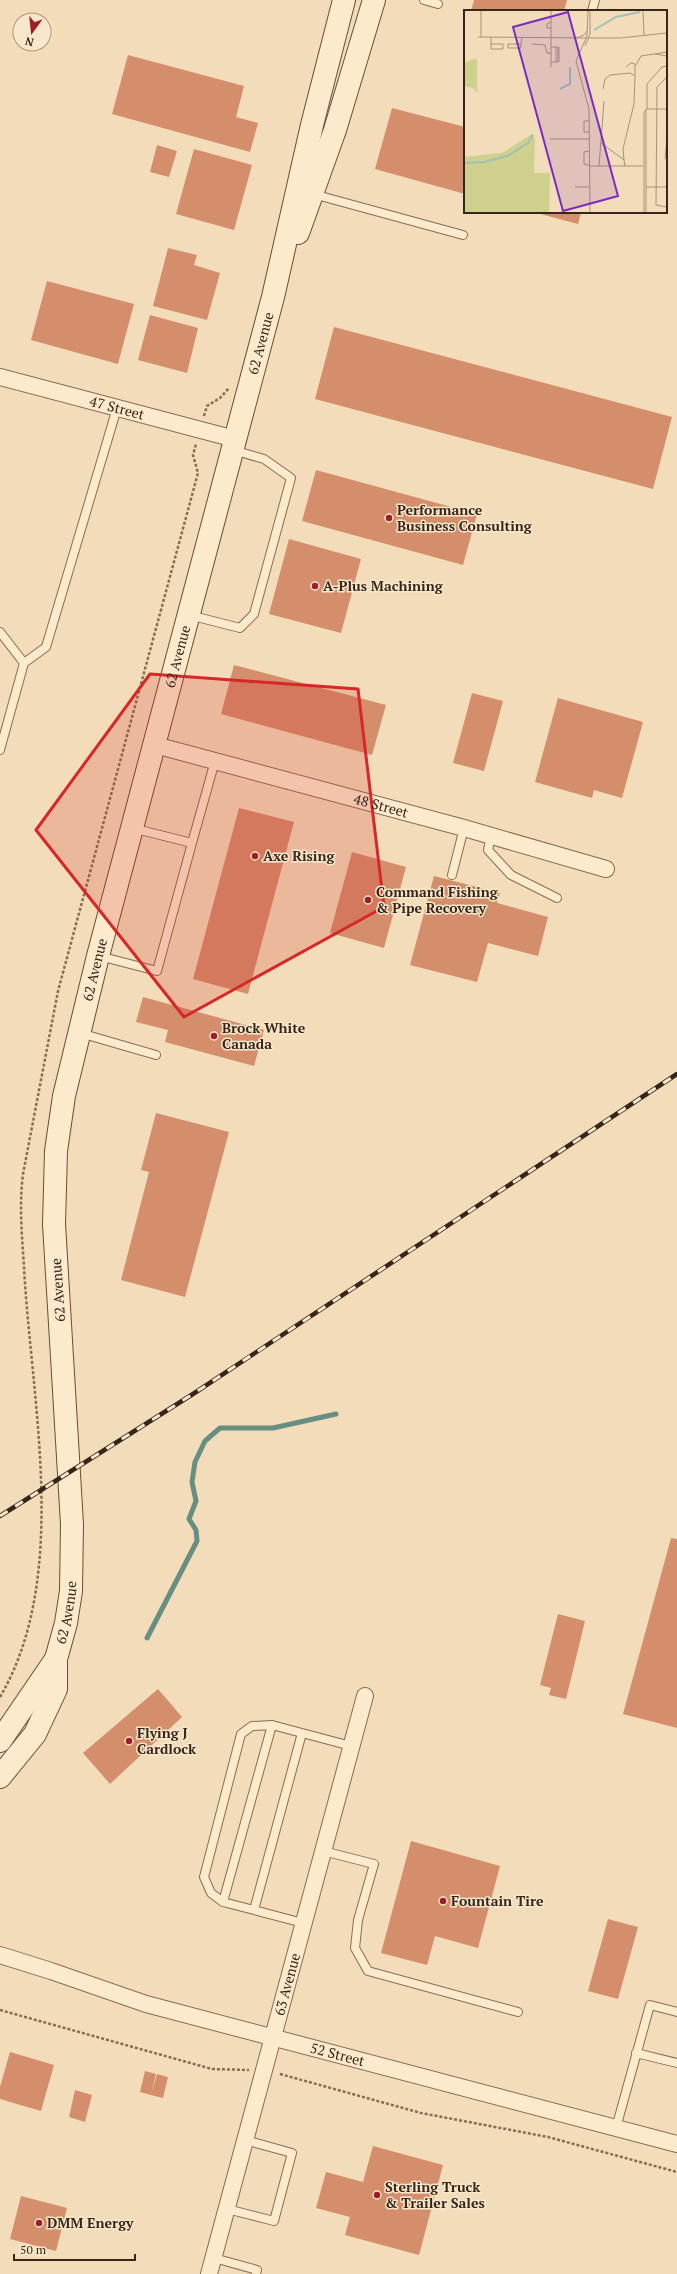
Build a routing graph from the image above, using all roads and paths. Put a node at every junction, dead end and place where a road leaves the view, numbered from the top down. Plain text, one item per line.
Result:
1 (344, 0) edge
2 (374, 0) edge
3 (424, 0) edge
4 (595, 0) edge
5 (438, 4) dead end
6 (592, 10) edge
7 (305, 192) junction
8 (463, 235) dead end
9 (0, 377) edge
10 (117, 408) junction
11 (233, 444) junction
12 (188, 615) junction
13 (0, 632) edge
14 (24, 663) junction
15 (155, 745) junction
16 (0, 750) edge
17 (215, 761) junction
18 (132, 828) junction
19 (464, 828) junction
20 (491, 835) junction
21 (192, 843) junction
22 (606, 869) dead end
23 (452, 875) dead end
24 (557, 898) dead end
25 (98, 956) junction
26 (78, 1033) junction
27 (156, 1054) dead end
28 (56, 1659) junction
29 (365, 1696) dead end
30 (272, 1725) junction
31 (302, 1733) junction
32 (0, 1741) edge
33 (351, 1746) junction
34 (0, 1777) edge
35 (323, 1851) junction
36 (223, 1902) junction
37 (254, 1910) junction
38 (303, 1923) junction
39 (0, 1955) edge
40 (0, 2010) edge
41 (518, 2012) dead end
42 (677, 2012) edge
43 (272, 2038) junction
44 (636, 2053) junction
45 (677, 2063) edge
46 (239, 2069) dead end
47 (288, 2075) dead end
48 (616, 2128) junction
49 (245, 2140) junction
50 (677, 2144) edge
51 (677, 2172) edge
52 (227, 2209) junction
53 (214, 2258) junction
54 (209, 2274) edge
55 (256, 2274) edge

1 - 7 main road, 62 Avenue
2 - 7 main road, 62 Avenue
3 - 5 lane
4 - 6 lane
7 - 8 lane
7 - 11 main road, 62 Avenue
9 - 10 street, 47 Street
10 - 11 street, 47 Street
10 - 14 lane
11 - 12 main road, 62 Avenue
11 - 12 lane
12 - 15 main road, 62 Avenue
13 - 14 lane
14 - 16 lane
15 - 17 street, 48 Street
15 - 18 main road, 62 Avenue
17 - 19 street, 48 Street
17 - 21 lane
18 - 21 lane
18 - 25 main road, 62 Avenue
19 - 20 street, 48 Street
19 - 23 lane
20 - 22 street, 48 Street
20 - 24 lane
21 - 25 lane
25 - 26 main road, 62 Avenue
26 - 27 lane
26 - 28 main road, 62 Avenue
28 - 32 main road, 62 Avenue
28 - 34 main road, 62 Avenue
29 - 33 street, 63 Avenue
30 - 31 lane
30 - 36 lane
30 - 36 lane
31 - 33 lane
31 - 37 lane
33 - 35 street, 63 Avenue
35 - 38 street, 63 Avenue
35 - 41 lane
36 - 37 lane
37 - 38 lane
38 - 43 street, 63 Avenue
39 - 43 street, 52 Street
40 - 46 path
42 - 44 lane
43 - 48 street, 52 Street
43 - 49 street, 63 Avenue
44 - 45 lane
44 - 48 lane
47 - 51 path
48 - 50 street, 52 Street
49 - 52 street, 63 Avenue
49 - 52 lane
52 - 53 street, 63 Avenue
53 - 54 street, 63 Avenue
53 - 55 lane

